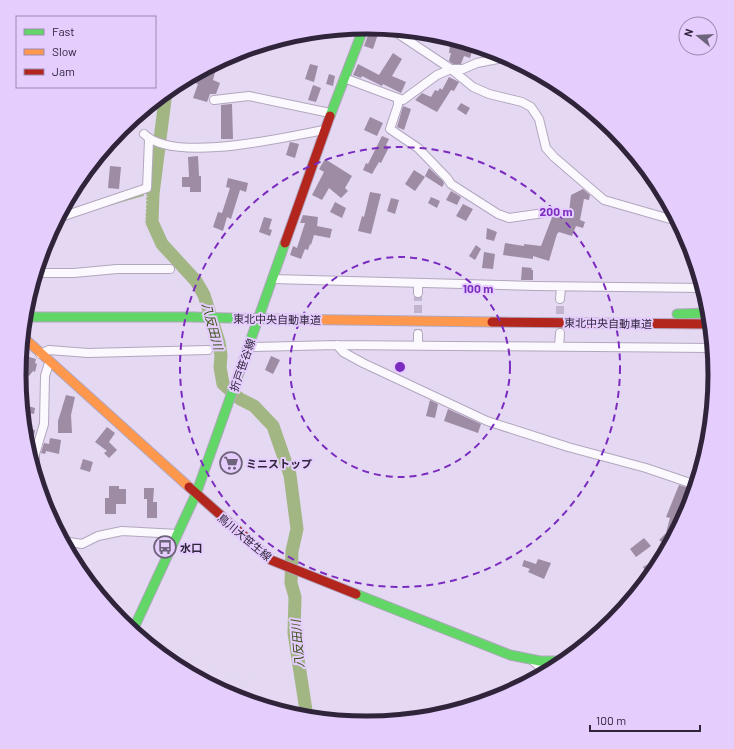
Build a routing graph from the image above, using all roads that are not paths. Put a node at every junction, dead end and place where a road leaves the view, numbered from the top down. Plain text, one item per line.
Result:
1 (361, 34) edge
2 (400, 35) edge
3 (497, 59) edge
4 (451, 69) junction
5 (344, 78) junction
6 (398, 99) junction
7 (214, 100) dead end
8 (330, 113) junction
9 (324, 130) junction
10 (544, 213) dead end
11 (66, 215) edge
12 (670, 219) edge
13 (170, 269) road end
14 (42, 273) edge
15 (272, 278) junction
16 (418, 283) junction
17 (561, 287) junction
18 (696, 288) edge
19 (418, 293) tunnel mouth
20 (560, 299) tunnel mouth
21 (702, 313) edge
22 (31, 318) edge
23 (410, 320) junction
24 (704, 324) edge
25 (560, 333) tunnel mouth
26 (418, 334) tunnel mouth
27 (28, 343) edge
28 (337, 345) junction
29 (418, 345) junction
30 (559, 346) junction
31 (249, 347) junction
32 (707, 348) edge
33 (208, 350) road end
34 (40, 354) junction
35 (49, 363) junction
36 (36, 452) edge
37 (691, 482) edge
38 (196, 494) junction
39 (178, 534) junction
40 (70, 542) edge
41 (136, 626) edge
42 (533, 660) junction
43 (552, 661) edge
44 (541, 667) edge

1 - 5 main road, 折戸笹谷線
2 - 4 street
3 - 4 street
4 - 6 street
4 - 12 street
5 - 6 street
5 - 8 main road, 折戸笹谷線
6 - 10 street
7 - 8 street
8 - 9 main road, 折戸笹谷線
9 - 11 street
9 - 15 main road, 折戸笹谷線
13 - 14 street
15 - 16 street
15 - 31 main road, 折戸笹谷線
16 - 17 street
16 - 19 street
17 - 18 street
17 - 20 street
21 - 23 main road, 東北中央自動車道
22 - 23 main road, 東北中央自動車道, bridge
23 - 24 main road, 東北中央自動車道
25 - 30 street
26 - 29 street
27 - 34 main road, 鳥川大笹生線
28 - 29 street
28 - 31 street
28 - 37 street
29 - 30 street
30 - 32 street
31 - 38 main road, 折戸笹谷線
33 - 34 street
34 - 35 main road, 鳥川大笹生線
35 - 36 street
35 - 38 main road, 鳥川大笹生線
38 - 39 main road, 折戸笹谷線
38 - 42 main road, 鳥川大笹生線
39 - 40 street
39 - 41 main road, 折戸笹谷線
42 - 43 main road, 鳥川大笹生線
42 - 44 street

